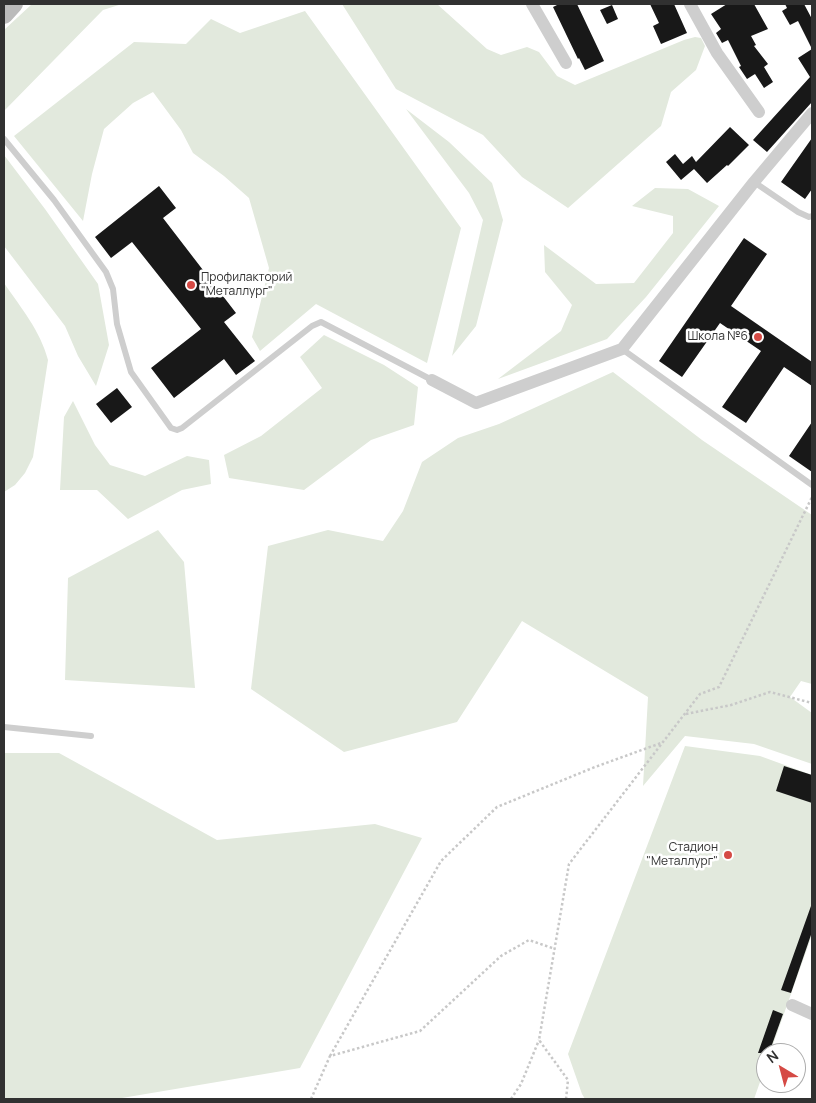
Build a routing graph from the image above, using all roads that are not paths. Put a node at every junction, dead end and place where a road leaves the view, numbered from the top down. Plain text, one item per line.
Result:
1 (14, 4) edge
2 (532, 4) edge
3 (690, 4) edge
4 (4, 15) edge
5 (566, 64) dead end
6 (759, 112) dead end
7 (812, 113) edge
8 (4, 139) edge
9 (754, 182) junction
10 (812, 216) edge
11 (622, 349) junction
12 (432, 380) joint
13 (812, 485) edge
14 (4, 727) edge
15 (91, 736) dead end
16 (792, 1005) dead end
17 (812, 1014) edge

1 - 4 street
2 - 5 street
3 - 6 street
7 - 9 street
8 - 12 lane
9 - 10 lane
9 - 11 street
11 - 12 street
11 - 13 lane
14 - 15 lane
16 - 17 street

